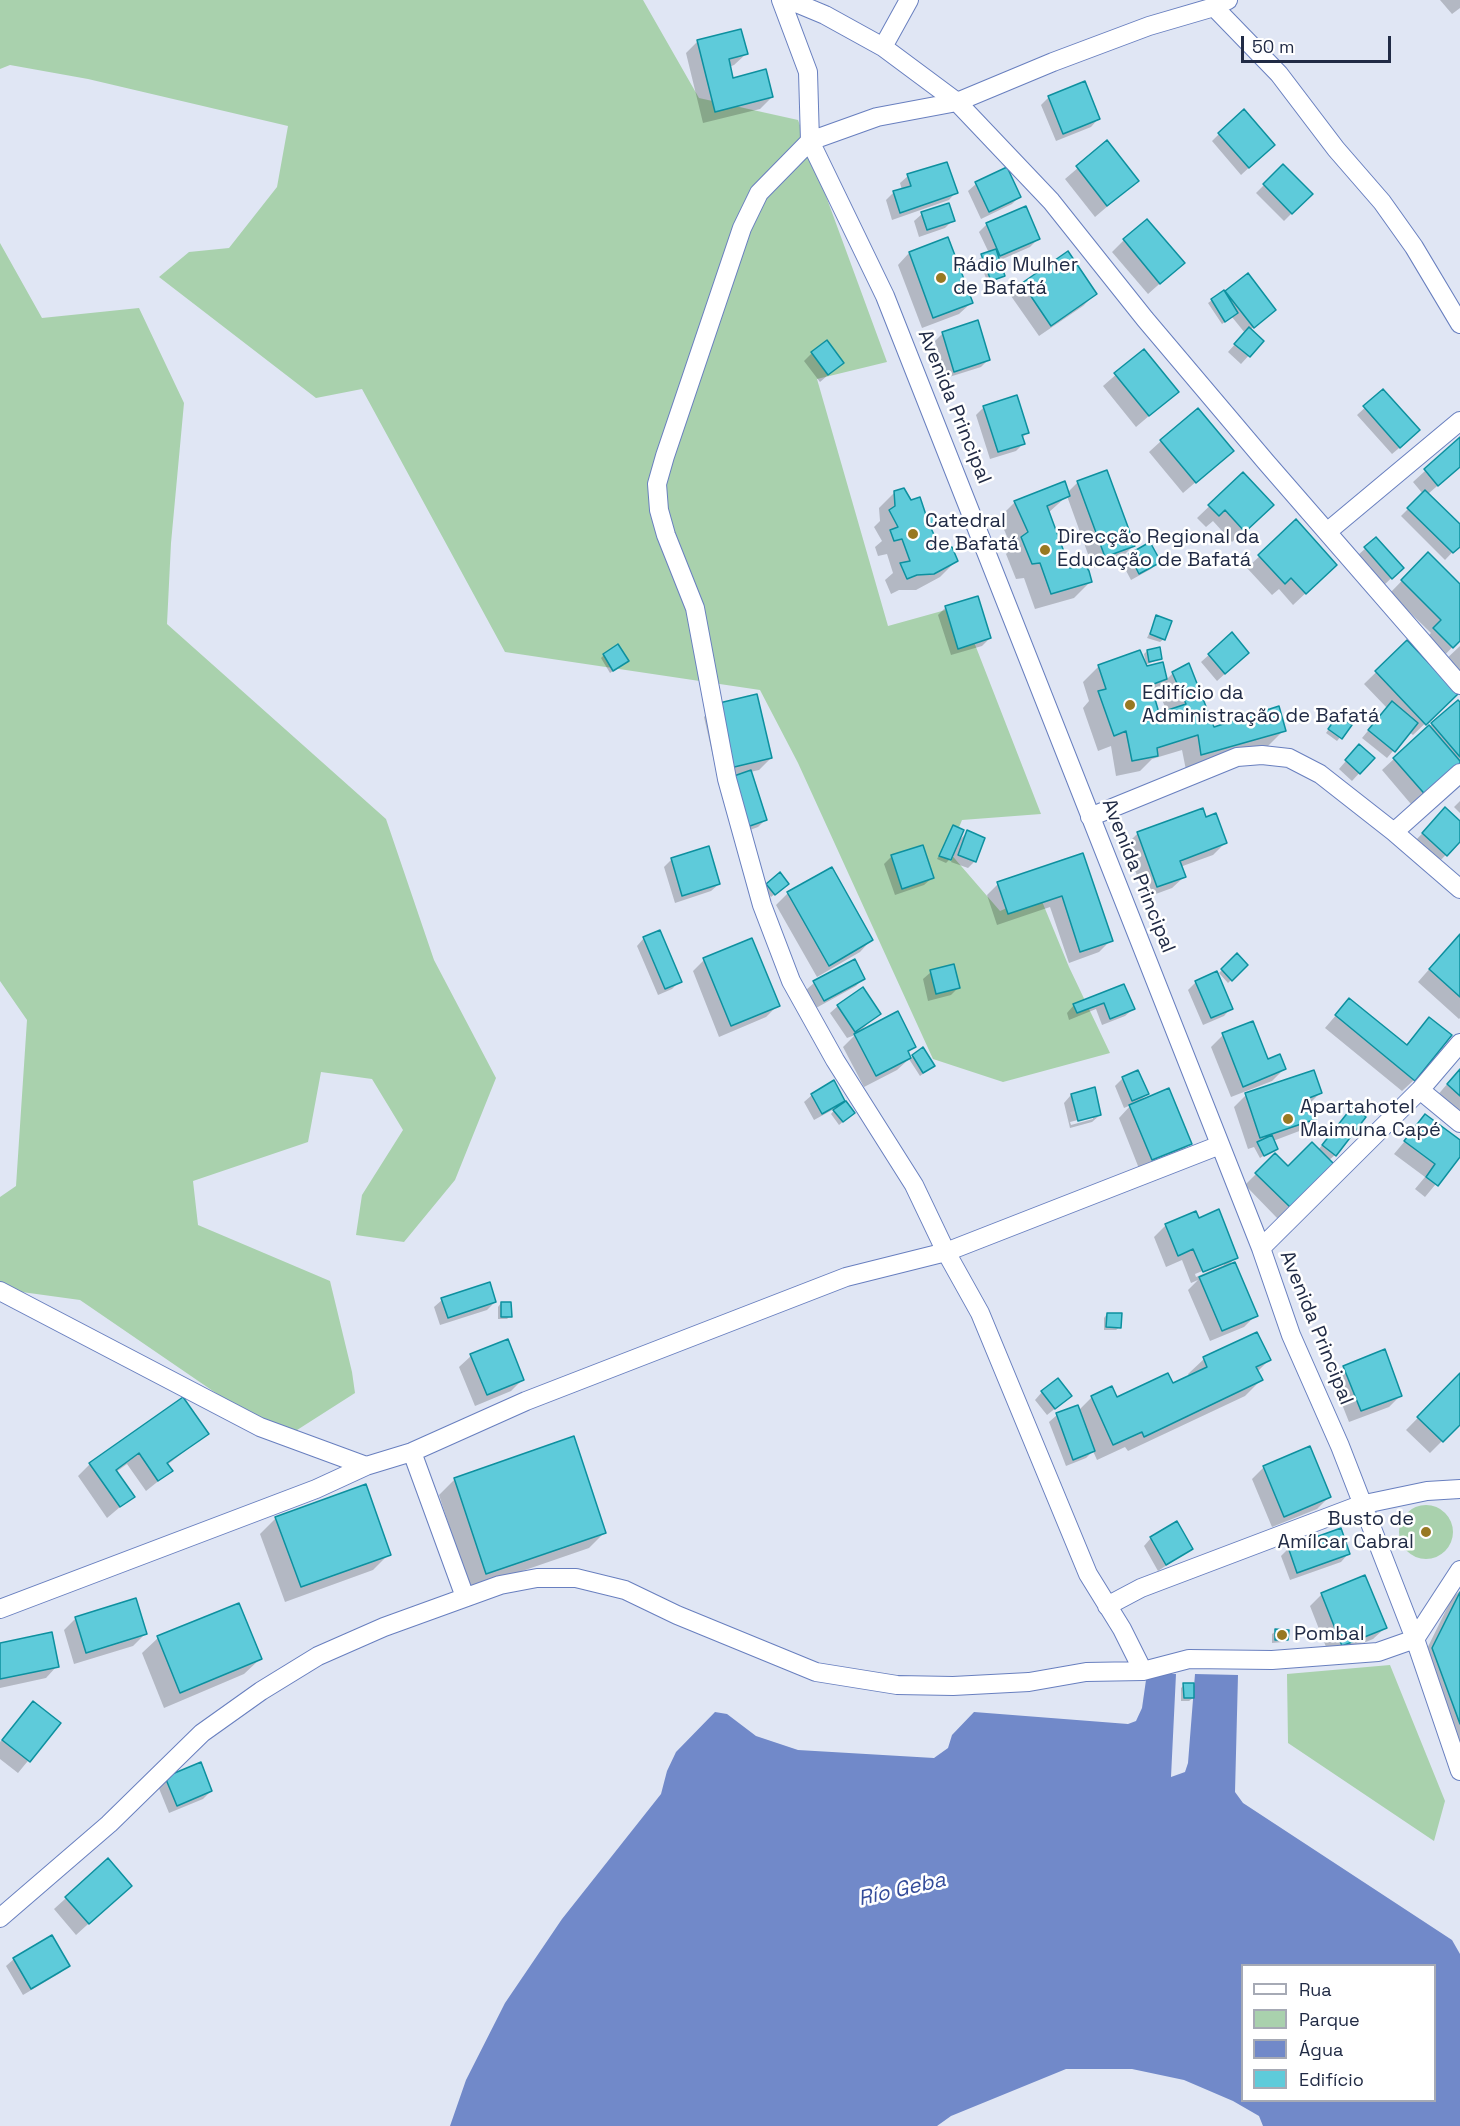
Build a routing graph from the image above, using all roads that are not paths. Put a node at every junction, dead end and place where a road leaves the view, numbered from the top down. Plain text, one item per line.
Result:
1 (781, 0) edge
2 (789, 0) edge
3 (909, 0) edge
4 (1221, 4) edge
5 (883, 47) junction
6 (957, 102) junction
7 (810, 141) junction
8 (1460, 324) edge
9 (1460, 421) edge
10 (1327, 532) junction
11 (1460, 685) edge
12 (1460, 773) edge
13 (1090, 817) junction
14 (1394, 832) junction
15 (1460, 889) edge
16 (1460, 1043) edge
17 (1420, 1090) junction
18 (1460, 1123) edge
19 (1220, 1145) junction
20 (1261, 1248) junction
21 (946, 1252) junction
22 (0, 1291) edge
23 (412, 1452) junction
24 (366, 1466) junction
25 (1460, 1489) edge
26 (1360, 1505) junction
27 (1460, 1570) edge
28 (465, 1598) junction
29 (1107, 1606) junction
30 (0, 1609) edge
31 (1415, 1639) junction
32 (1143, 1671) junction
33 (1460, 1771) edge
34 (0, 1918) edge

1 - 7 street, Avenida Principal
2 - 5 street
3 - 5 street
4 - 6 street
4 - 8 street
5 - 6 street
6 - 7 street
6 - 10 street
7 - 13 street, Avenida Principal
7 - 21 street
9 - 10 street
10 - 11 street
12 - 14 street
13 - 14 street
13 - 19 street, Avenida Principal
14 - 15 street
16 - 17 street
17 - 18 street
17 - 20 street
19 - 20 street, Avenida Principal
19 - 21 street
20 - 26 street, Avenida Principal
21 - 23 street
21 - 29 street
22 - 24 street
23 - 24 street
23 - 28 street
24 - 30 street
25 - 26 street
26 - 29 street
26 - 31 street, Avenida Principal
27 - 31 street
28 - 32 street
28 - 34 street
29 - 32 street
31 - 32 street
31 - 33 street, Avenida Principal

